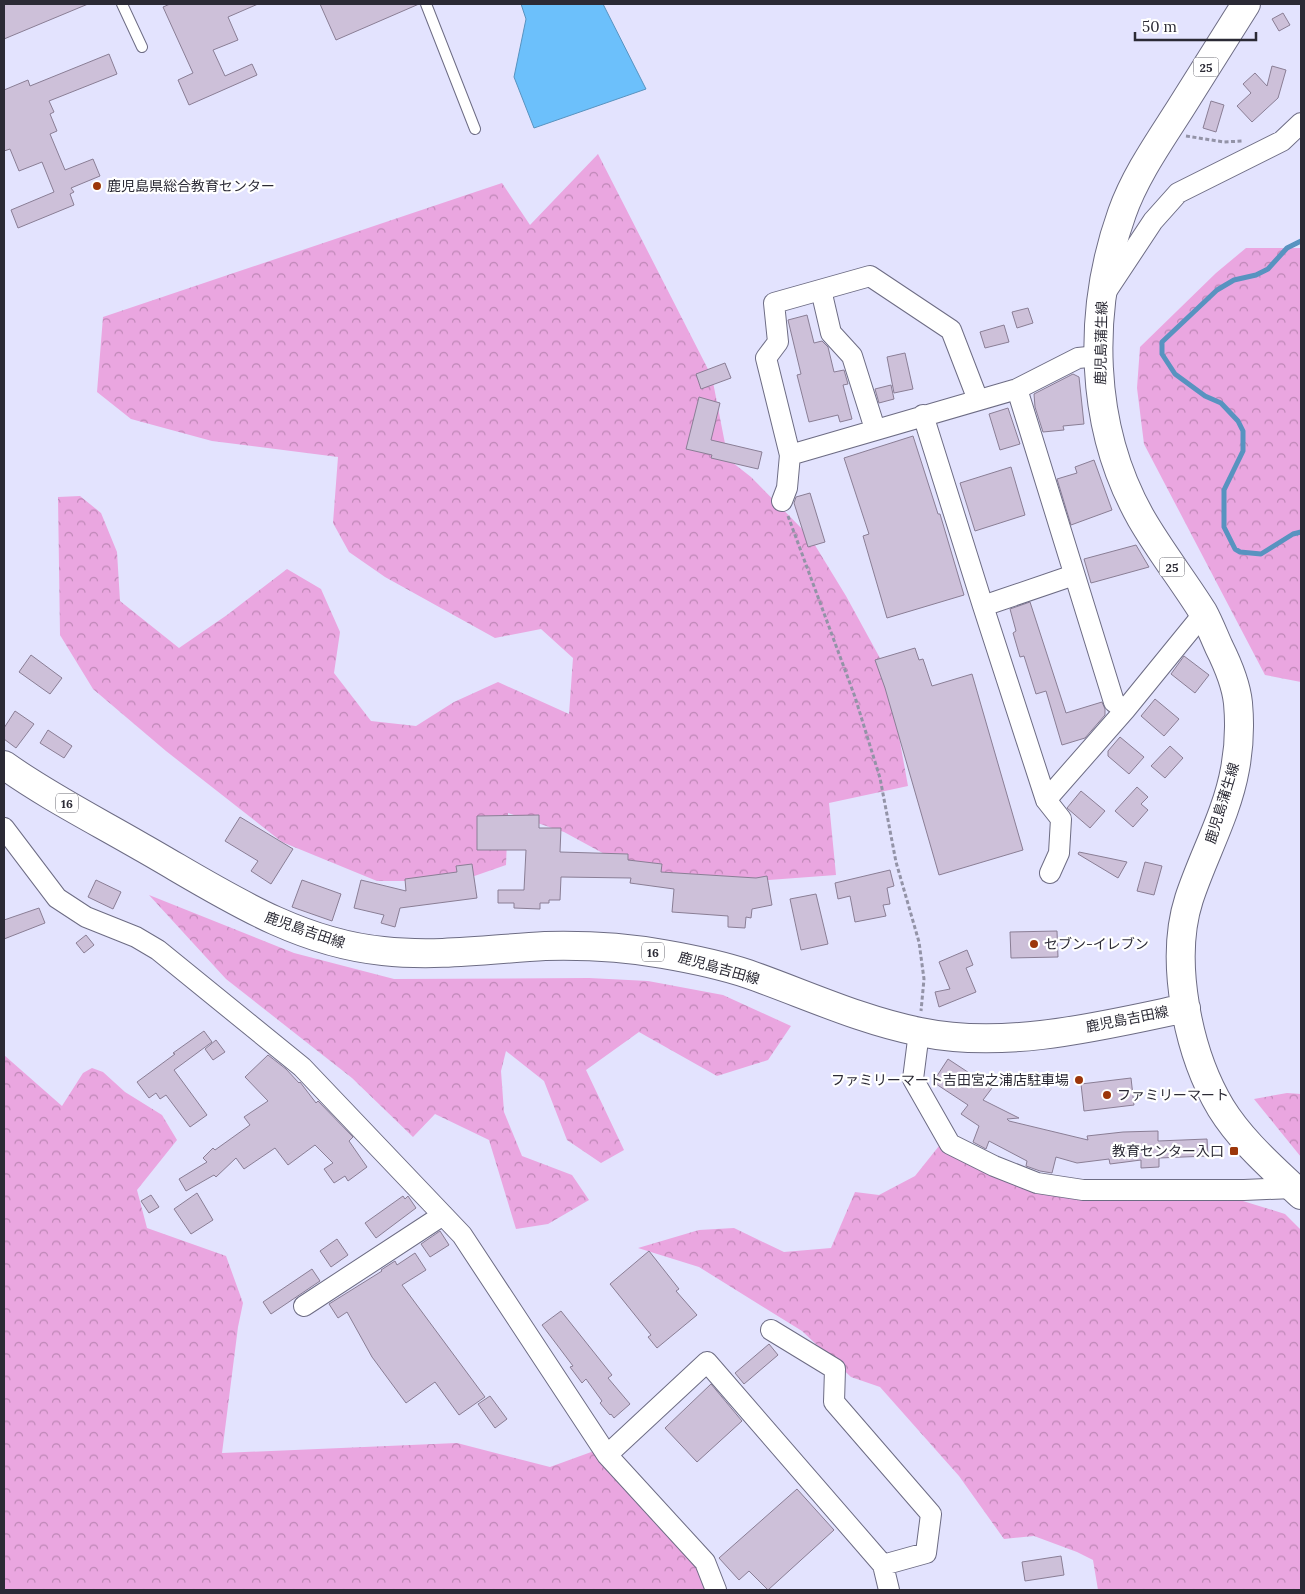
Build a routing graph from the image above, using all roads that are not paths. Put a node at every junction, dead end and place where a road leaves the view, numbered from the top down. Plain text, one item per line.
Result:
1 (122, 4) edge
2 (426, 4) edge
3 (1246, 4) edge
4 (142, 46) dead end
5 (1301, 123) edge
6 (475, 129) dead end
7 (821, 290) junction
8 (1101, 300) junction
9 (1098, 356) junction
10 (1017, 389) junction
11 (978, 400) junction
12 (923, 415) junction
13 (875, 429) junction
14 (790, 455) junction
15 (782, 501) road end
16 (1074, 575) junction
17 (983, 606) junction
18 (1204, 614) junction
19 (1125, 710) junction
20 (4, 765) edge
21 (1046, 800) junction
22 (5, 830) edge
23 (1050, 874) dead end
24 (1186, 1008) junction
25 (919, 1032) junction
26 (1297, 1191) edge
27 (443, 1215) junction
28 (304, 1306) dead end
29 (771, 1330) dead end
30 (606, 1455) junction
31 (883, 1565) junction
32 (716, 1590) edge
33 (889, 1590) edge

1 - 4 lane
2 - 6 lane
3 - 8 main road, 鹿児島蒲生線 / 25
5 - 8 street
7 - 11 street
7 - 13 street
7 - 14 street
8 - 9 main road, 鹿児島蒲生線 / 25
9 - 10 street
9 - 18 main road, 鹿児島蒲生線 / 25
10 - 11 street
10 - 16 street
11 - 12 street
12 - 13 street
12 - 17 street
13 - 14 street
14 - 15 street
16 - 17 street
16 - 19 street
17 - 21 street
18 - 19 street
18 - 24 main road, 鹿児島蒲生線 / 25
19 - 21 street
20 - 25 main road, 鹿児島吉田線 / 16
21 - 23 street
22 - 27 street
24 - 25 main road, 鹿児島吉田線 / 16
24 - 26 main road, 鹿児島吉田線
25 - 26 street
27 - 28 street
27 - 30 street
29 - 31 street
30 - 31 street
30 - 32 street
31 - 33 street

